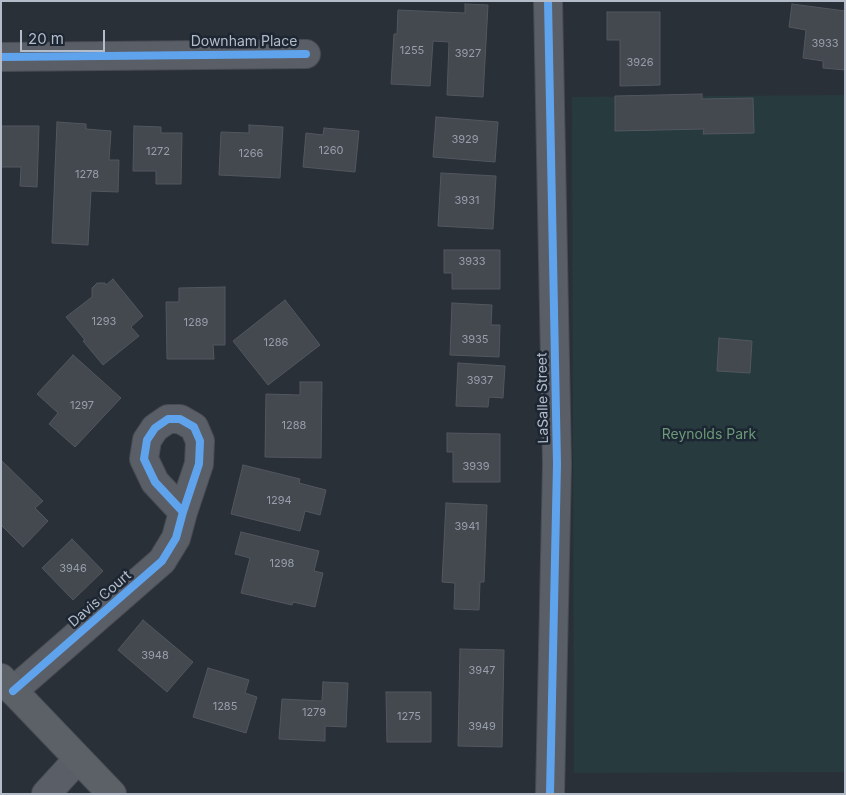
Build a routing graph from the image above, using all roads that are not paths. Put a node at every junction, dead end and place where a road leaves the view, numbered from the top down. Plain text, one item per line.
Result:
1 (548, 1) edge
2 (306, 54) dead end
3 (1, 57) edge
4 (183, 512) dead end
5 (7, 685) edge
6 (78, 759) junction
7 (46, 794) edge
8 (112, 794) edge
9 (550, 794) edge

1 - 9 street, LaSalle Street
2 - 3 street, Downham Place
4 - 5 street, Davis Court
5 - 6 main road
6 - 7 street
6 - 8 main road

